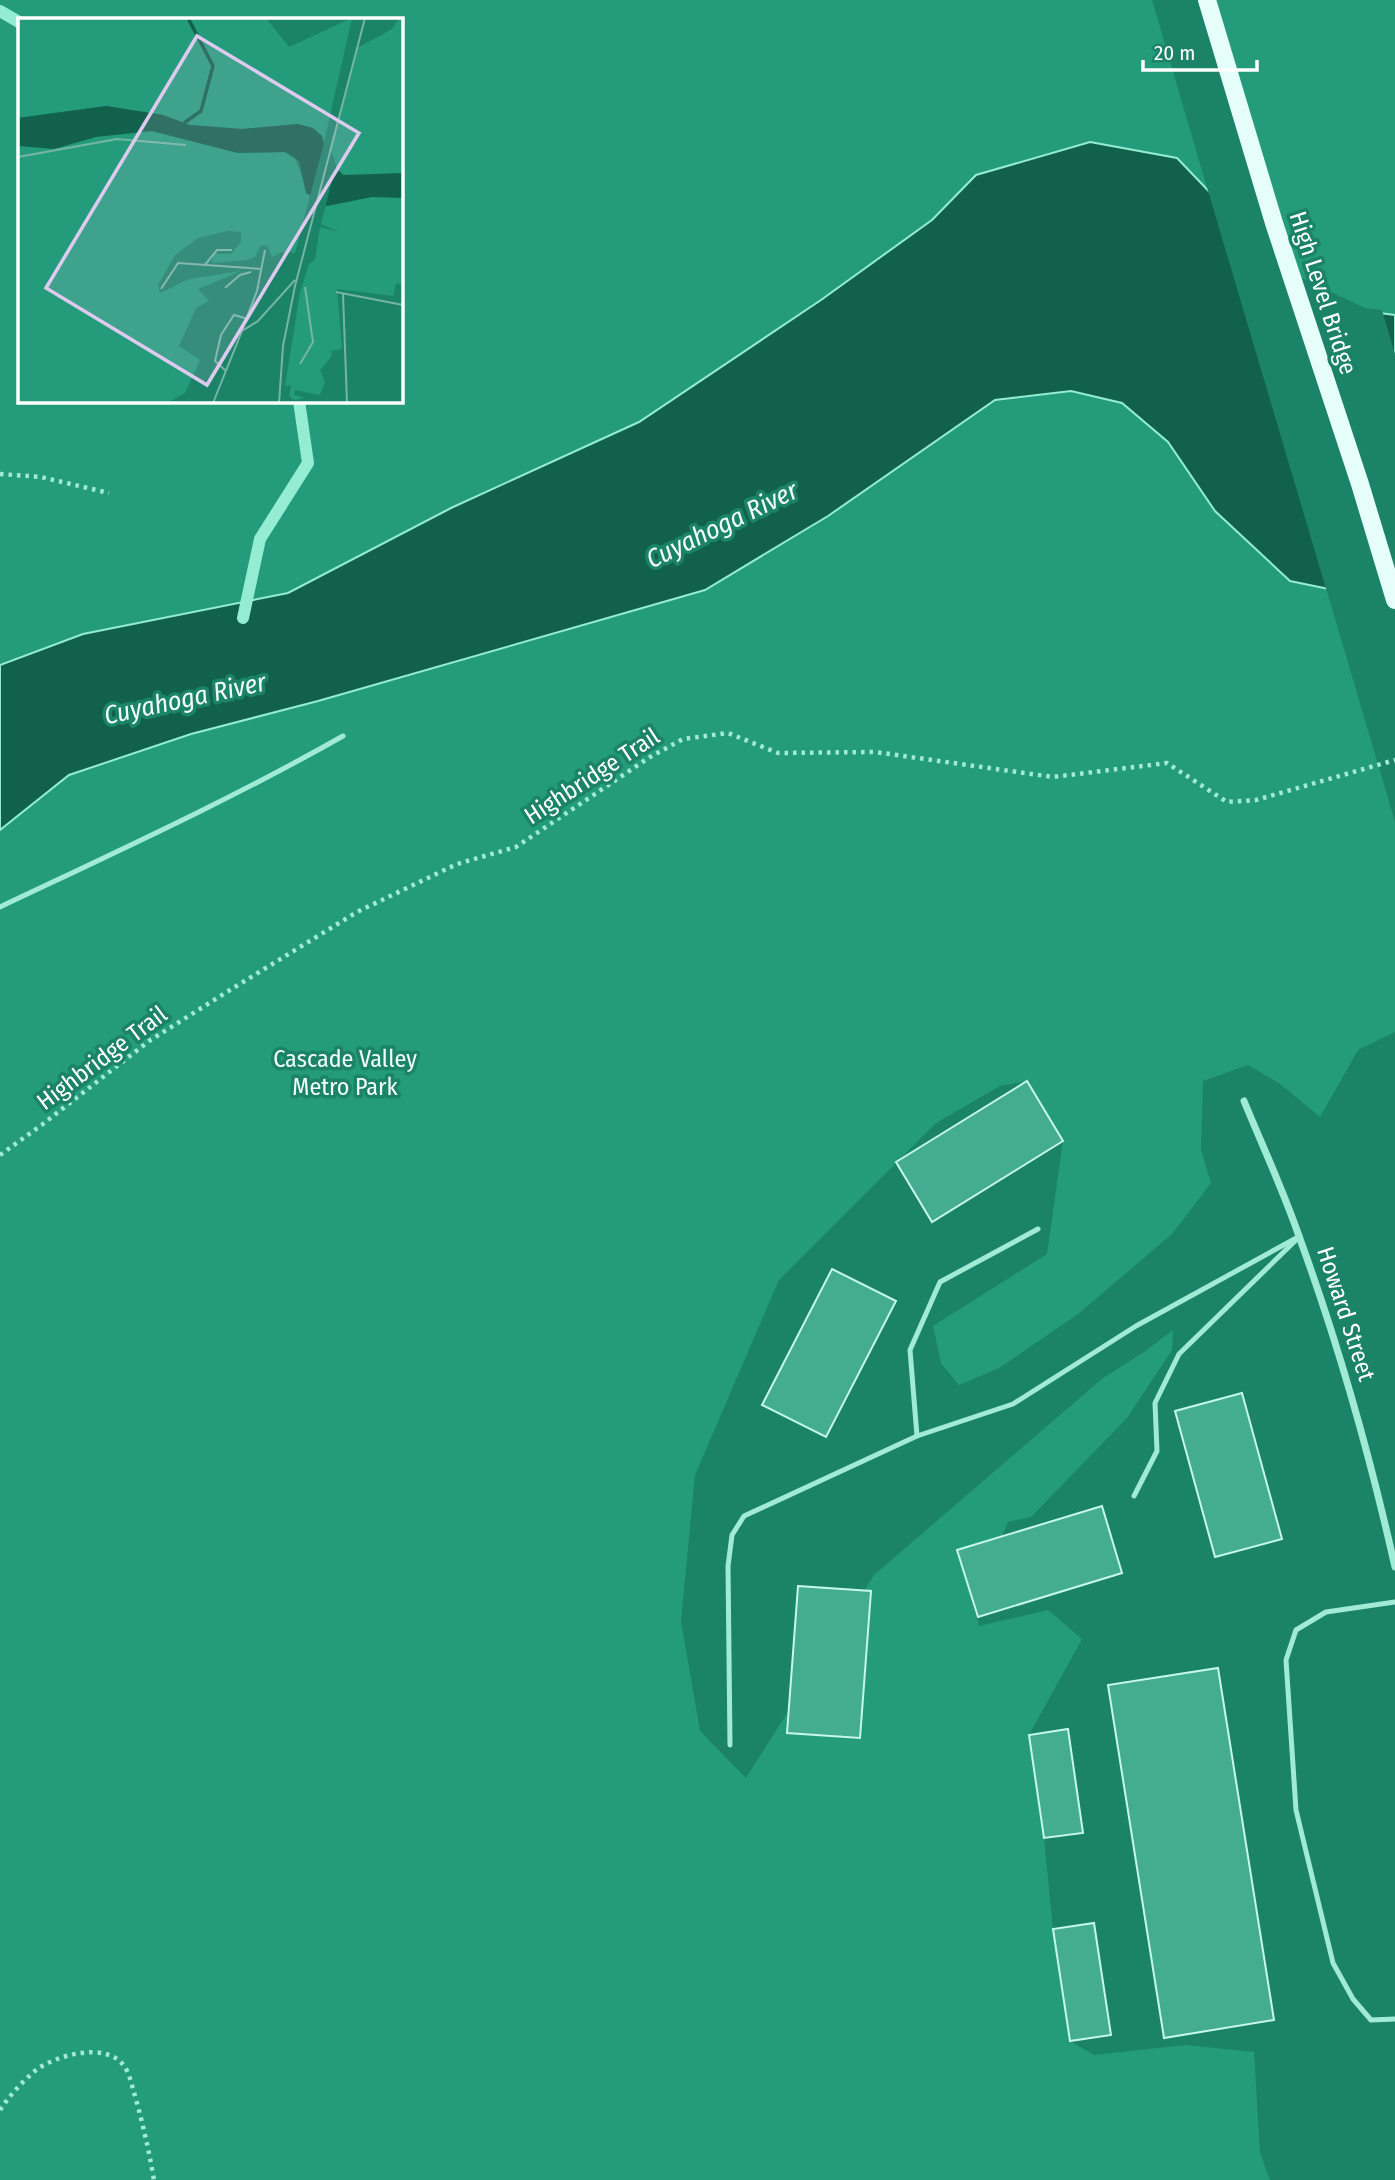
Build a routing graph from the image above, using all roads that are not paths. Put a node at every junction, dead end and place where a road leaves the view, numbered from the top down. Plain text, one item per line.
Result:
1 (1207, 0) edge
2 (1395, 600) edge
3 (343, 736) dead end
4 (0, 906) edge
5 (1244, 1101) dead end
6 (1038, 1229) dead end
7 (1300, 1237) junction
8 (916, 1436) junction
9 (1134, 1496) dead end
10 (1395, 1567) edge
11 (1395, 1602) edge
12 (730, 1745) dead end
13 (1395, 2019) edge

1 - 2 main road, High Level Bridge
3 - 4 lane
5 - 7 street, Howard Street
6 - 8 lane
7 - 8 lane
7 - 9 lane
7 - 10 street, Howard Street
8 - 12 lane
11 - 13 lane

